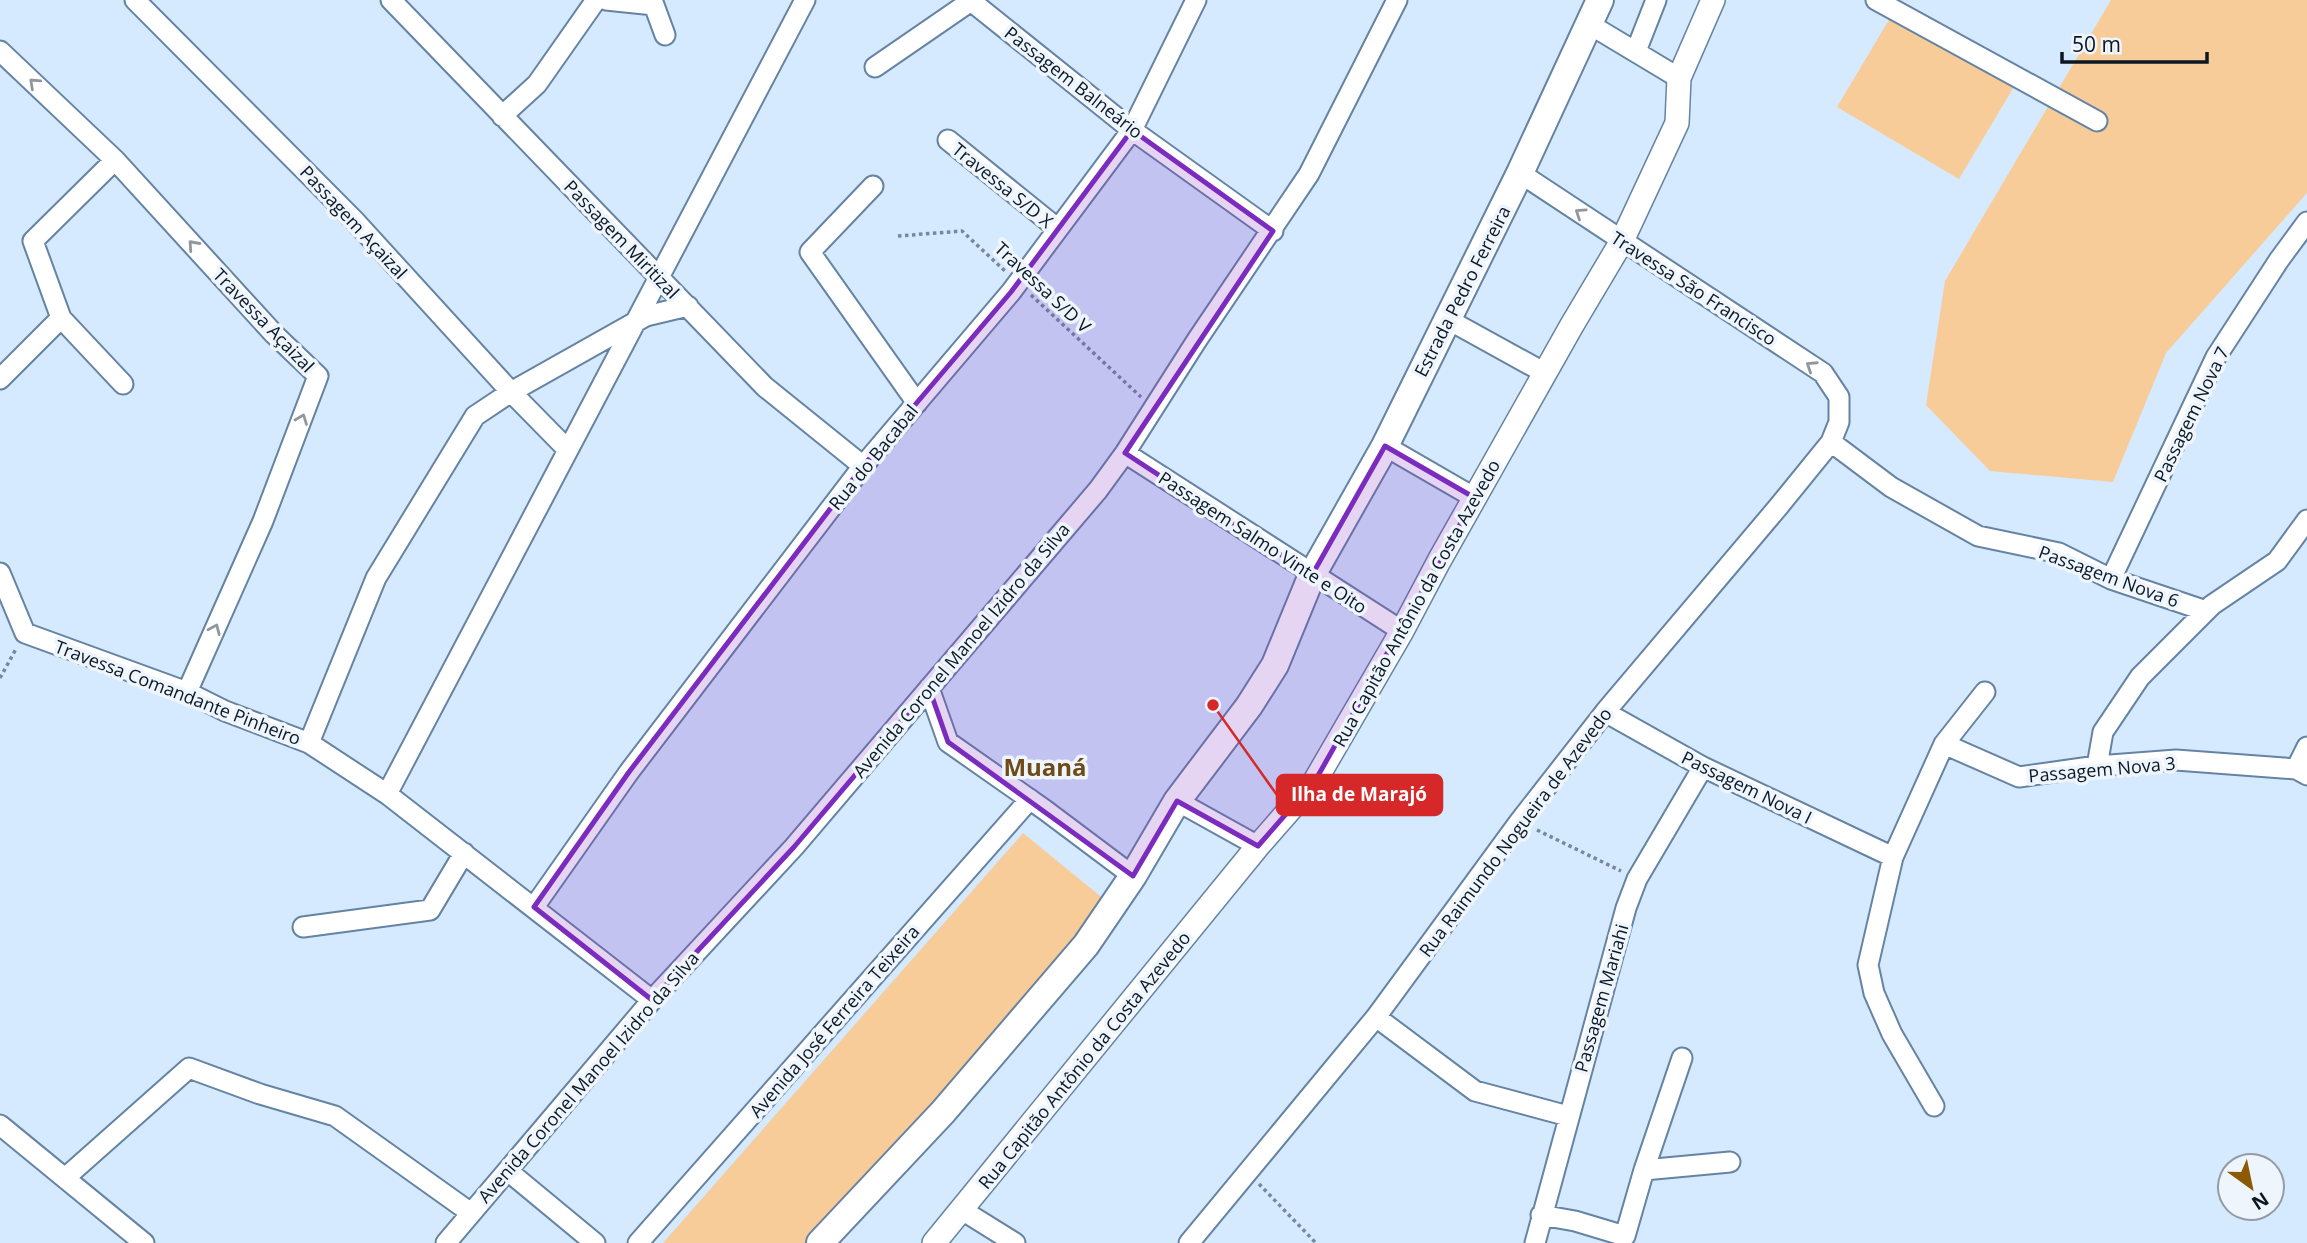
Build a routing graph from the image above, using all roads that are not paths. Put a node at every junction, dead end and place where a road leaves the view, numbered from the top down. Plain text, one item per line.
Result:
1 (135, 0) edge
2 (391, 0) edge
3 (596, 0) edge
4 (606, 0) edge
5 (806, 0) edge
6 (1196, 0) edge
7 (1397, 0) edge
8 (1656, 0) edge
9 (1713, 0) edge
10 (1876, 0) edge
11 (1595, 12) edge
12 (665, 35) dead end
13 (0, 51) edge
14 (1636, 51) junction
15 (875, 67) dead end
16 (1679, 78) junction
17 (502, 116) junction
18 (2098, 121) dead end
19 (1132, 130) junction
20 (948, 140) dead end
21 (115, 160) junction
22 (1520, 173) junction
23 (873, 186) dead end
24 (2307, 222) edge
25 (1058, 229) junction
26 (1273, 230) junction
27 (1622, 241) junction
28 (659, 277) junction
29 (688, 306) junction
30 (61, 318) junction
31 (1447, 318) junction
32 (635, 322) junction
33 (1545, 373) junction
34 (0, 379) edge
35 (123, 384) dead end
36 (511, 392) junction
37 (917, 403) junction
38 (1839, 422) joint
39 (1830, 442) junction
40 (1385, 446) junction
41 (568, 450) junction
42 (1125, 453) junction
43 (863, 466) junction
44 (1475, 498) junction
45 (2307, 520) edge
46 (0, 573) edge
47 (1312, 575) junction
48 (2111, 579) junction
49 (2206, 611) junction
50 (1402, 631) junction
51 (929, 688) junction
52 (187, 692) junction
53 (1984, 692) dead end
54 (1605, 712) junction
55 (309, 743) junction
56 (1944, 744) junction
57 (2307, 747) edge
58 (2097, 766) junction
59 (1703, 767) junction
60 (2302, 772) edge
61 (387, 794) junction
62 (1030, 799) junction
63 (1177, 801) junction
64 (1258, 846) junction
65 (464, 853) junction
66 (1893, 858) junction
67 (1133, 876) junction
68 (534, 907) junction
69 (303, 927) dead end
70 (652, 1000) junction
71 (1376, 1017) junction
72 (1682, 1058) dead end
73 (1934, 1105) dead end
74 (1568, 1116) junction
75 (0, 1125) edge
76 (1730, 1162) dead end
77 (1644, 1170) junction
78 (508, 1171) junction
79 (65, 1178) junction
80 (962, 1210) junction
81 (471, 1213) junction
82 (1541, 1215) junction
83 (144, 1243) edge
84 (446, 1243) edge
85 (595, 1243) edge
86 (638, 1243) edge
87 (820, 1243) edge
88 (934, 1243) edge
89 (1015, 1243) edge
90 (1189, 1243) edge
91 (1535, 1243) edge

1 - 36 street, Passagem Açaizal
2 - 17 street, Passagem Miritizal
3 - 17 street
4 - 12 street
5 - 28 street
6 - 19 street, Rua do Bacabal
7 - 26 street, Avenida Coronel Manoel Izidro da Silva
8 - 14 street
9 - 16 street, Rua Capitão Antônio da Costa Azevedo
10 - 18 street
11 - 14 street
11 - 22 main road, Estrada Pedro Ferreira
21 -> 13 street, Travessa Açaizal
14 - 16 street
15 - 19 street, Passagem Balneário
16 - 27 street, Rua Capitão Antônio da Costa Azevedo
17 - 28 street, Passagem Miritizal
19 - 25 street, Rua do Bacabal
19 - 26 street, Passagem Balneário
20 - 25 street, Travessa S/D X
21 - 30 street
52 -> 21 street, Travessa Açaizal
27 -> 22 street, Travessa São Francisco
22 - 31 main road, Estrada Pedro Ferreira
23 - 37 street
24 - 48 street, Passagem Nova 7
25 - 37 street, Rua do Bacabal
26 - 42 street, Avenida Coronel Manoel Izidro da Silva
27 - 33 street, Rua Capitão Antônio da Costa Azevedo
38 -> 27 street, Travessa São Francisco
28 - 29 street, Passagem Miritizal
28 - 32 street
29 - 32 street
29 - 43 street, Passagem Miritizal
30 - 34 street
30 - 35 street
31 - 33 street
31 - 40 main road, Estrada Pedro Ferreira
32 - 36 street
32 - 41 street
33 - 44 street, Rua Capitão Antônio da Costa Azevedo
36 - 41 street, Passagem Açaizal
36 - 55 street
37 - 43 street, Rua do Bacabal
38 - 39 street, Rua Raimundo Nogueira de Azevedo
39 - 48 street, Passagem Nova 6
39 - 54 street, Rua Raimundo Nogueira de Azevedo
40 - 44 street
40 - 47 main road, Estrada Pedro Ferreira
41 - 61 street
42 - 47 street, Passagem Salmo Vinte e Oito
42 - 51 street, Avenida Coronel Manoel Izidro da Silva
43 - 68 street, Rua do Bacabal
44 - 50 street, Rua Capitão Antônio da Costa Azevedo
45 - 49 street
46 - 52 street, Travessa Comandante Pinheiro
47 - 50 street, Passagem Salmo Vinte e Oito
47 - 63 main road, Estrada Pedro Ferreira
48 - 49 street, Passagem Nova 6
49 - 58 street
50 - 64 street, Rua Capitão Antônio da Costa Azevedo
51 - 62 street
51 - 70 street, Avenida Coronel Manoel Izidro da Silva
52 - 55 street, Travessa Comandante Pinheiro
53 - 56 street
54 - 59 street, Passagem Nova I
54 - 71 street, Rua Raimundo Nogueira de Azevedo
55 - 61 street, Travessa Comandante Pinheiro
56 - 58 street, Passagem Nova 3
56 - 66 street
57 - 60 street
58 - 60 street, Passagem Nova 3
59 - 66 street, Passagem Nova I
59 - 74 street, Passagem Mariahi
61 - 65 street, Travessa Comandante Pinheiro
62 - 67 street
62 - 86 street, Avenida José Ferreira Teixeira
63 - 64 street
63 - 67 main road, Estrada Pedro Ferreira
64 - 80 street, Rua Capitão Antônio da Costa Azevedo
65 - 68 street, Travessa Comandante Pinheiro
65 - 69 street
66 - 73 street
67 - 87 main road, Estrada Pedro Ferreira
68 - 70 street, Travessa Comandante Pinheiro
70 - 78 street, Avenida Coronel Manoel Izidro da Silva
71 - 74 street
71 - 90 street, Rua Raimundo Nogueira de Azevedo
72 - 77 street
74 - 82 street, Passagem Mariahi
75 - 79 street
76 - 77 street
77 - 82 street
78 - 81 street, Avenida Coronel Manoel Izidro da Silva
78 - 85 street
79 - 81 street
79 - 83 street
80 - 88 street, Rua Capitão Antônio da Costa Azevedo
80 - 89 street
81 - 84 street, Avenida Coronel Manoel Izidro da Silva
82 - 91 street, Passagem Mariahi

